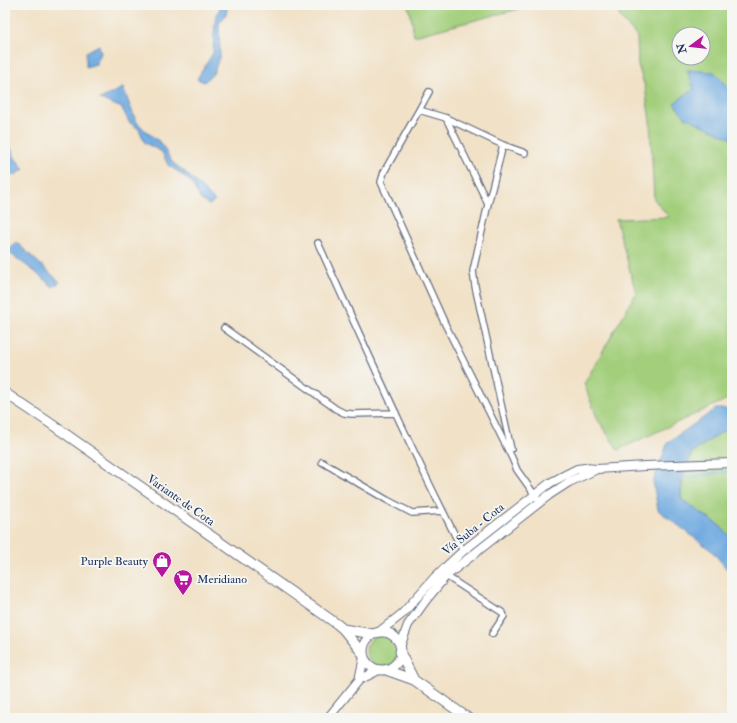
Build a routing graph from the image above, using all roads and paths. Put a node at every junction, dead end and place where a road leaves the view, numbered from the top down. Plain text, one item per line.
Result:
1 (429, 92) dead end
2 (419, 110) junction
3 (446, 118) junction
4 (504, 145) junction
5 (525, 154) dead end
6 (488, 204) junction
7 (318, 243) dead end
8 (224, 328) dead end
9 (5, 393) edge
10 (396, 413) junction
11 (512, 458) junction
12 (322, 462) dead end
13 (732, 463) edge
14 (597, 469) junction
15 (535, 495) junction
16 (540, 502) junction
17 (443, 511) junction
18 (463, 551) junction
19 (446, 576) junction
20 (343, 629) junction
21 (376, 633) junction
22 (492, 634) dead end
23 (400, 650) junction
24 (363, 655) junction
25 (383, 670) junction
26 (359, 680) junction
27 (414, 680) junction
28 (328, 718) edge
29 (468, 718) edge

1 - 2 street
2 - 3 street
2 - 11 street
3 - 4 street
3 - 6 street
4 - 5 street
4 - 6 street
6 - 11 street
7 - 10 street
8 - 10 street
9 - 20 main road, Variante de Cota
10 - 17 street
11 - 15 street
12 - 17 street
13 - 14 main road, Vía Suba - Cota
14 - 15 main road, Vía Suba - Cota
14 - 16 main road, Vía Suba - Cota
15 - 16 street
15 - 18 main road, Vía Suba - Cota
16 - 19 main road, Vía Suba - Cota
17 - 18 street
18 - 21 main road, Vía Suba - Cota
19 - 22 street
19 - 23 main road, Vía Suba - Cota
20 - 21 main road, Variante de Cota
20 - 24 main road, Variante de Cota
21 - 23 main road
21 - 24 main road
23 - 25 main road
23 - 27 main road
24 - 25 main road
24 - 26 main road
25 - 26 main road
25 - 27 main road
26 - 28 main road
27 - 29 main road

